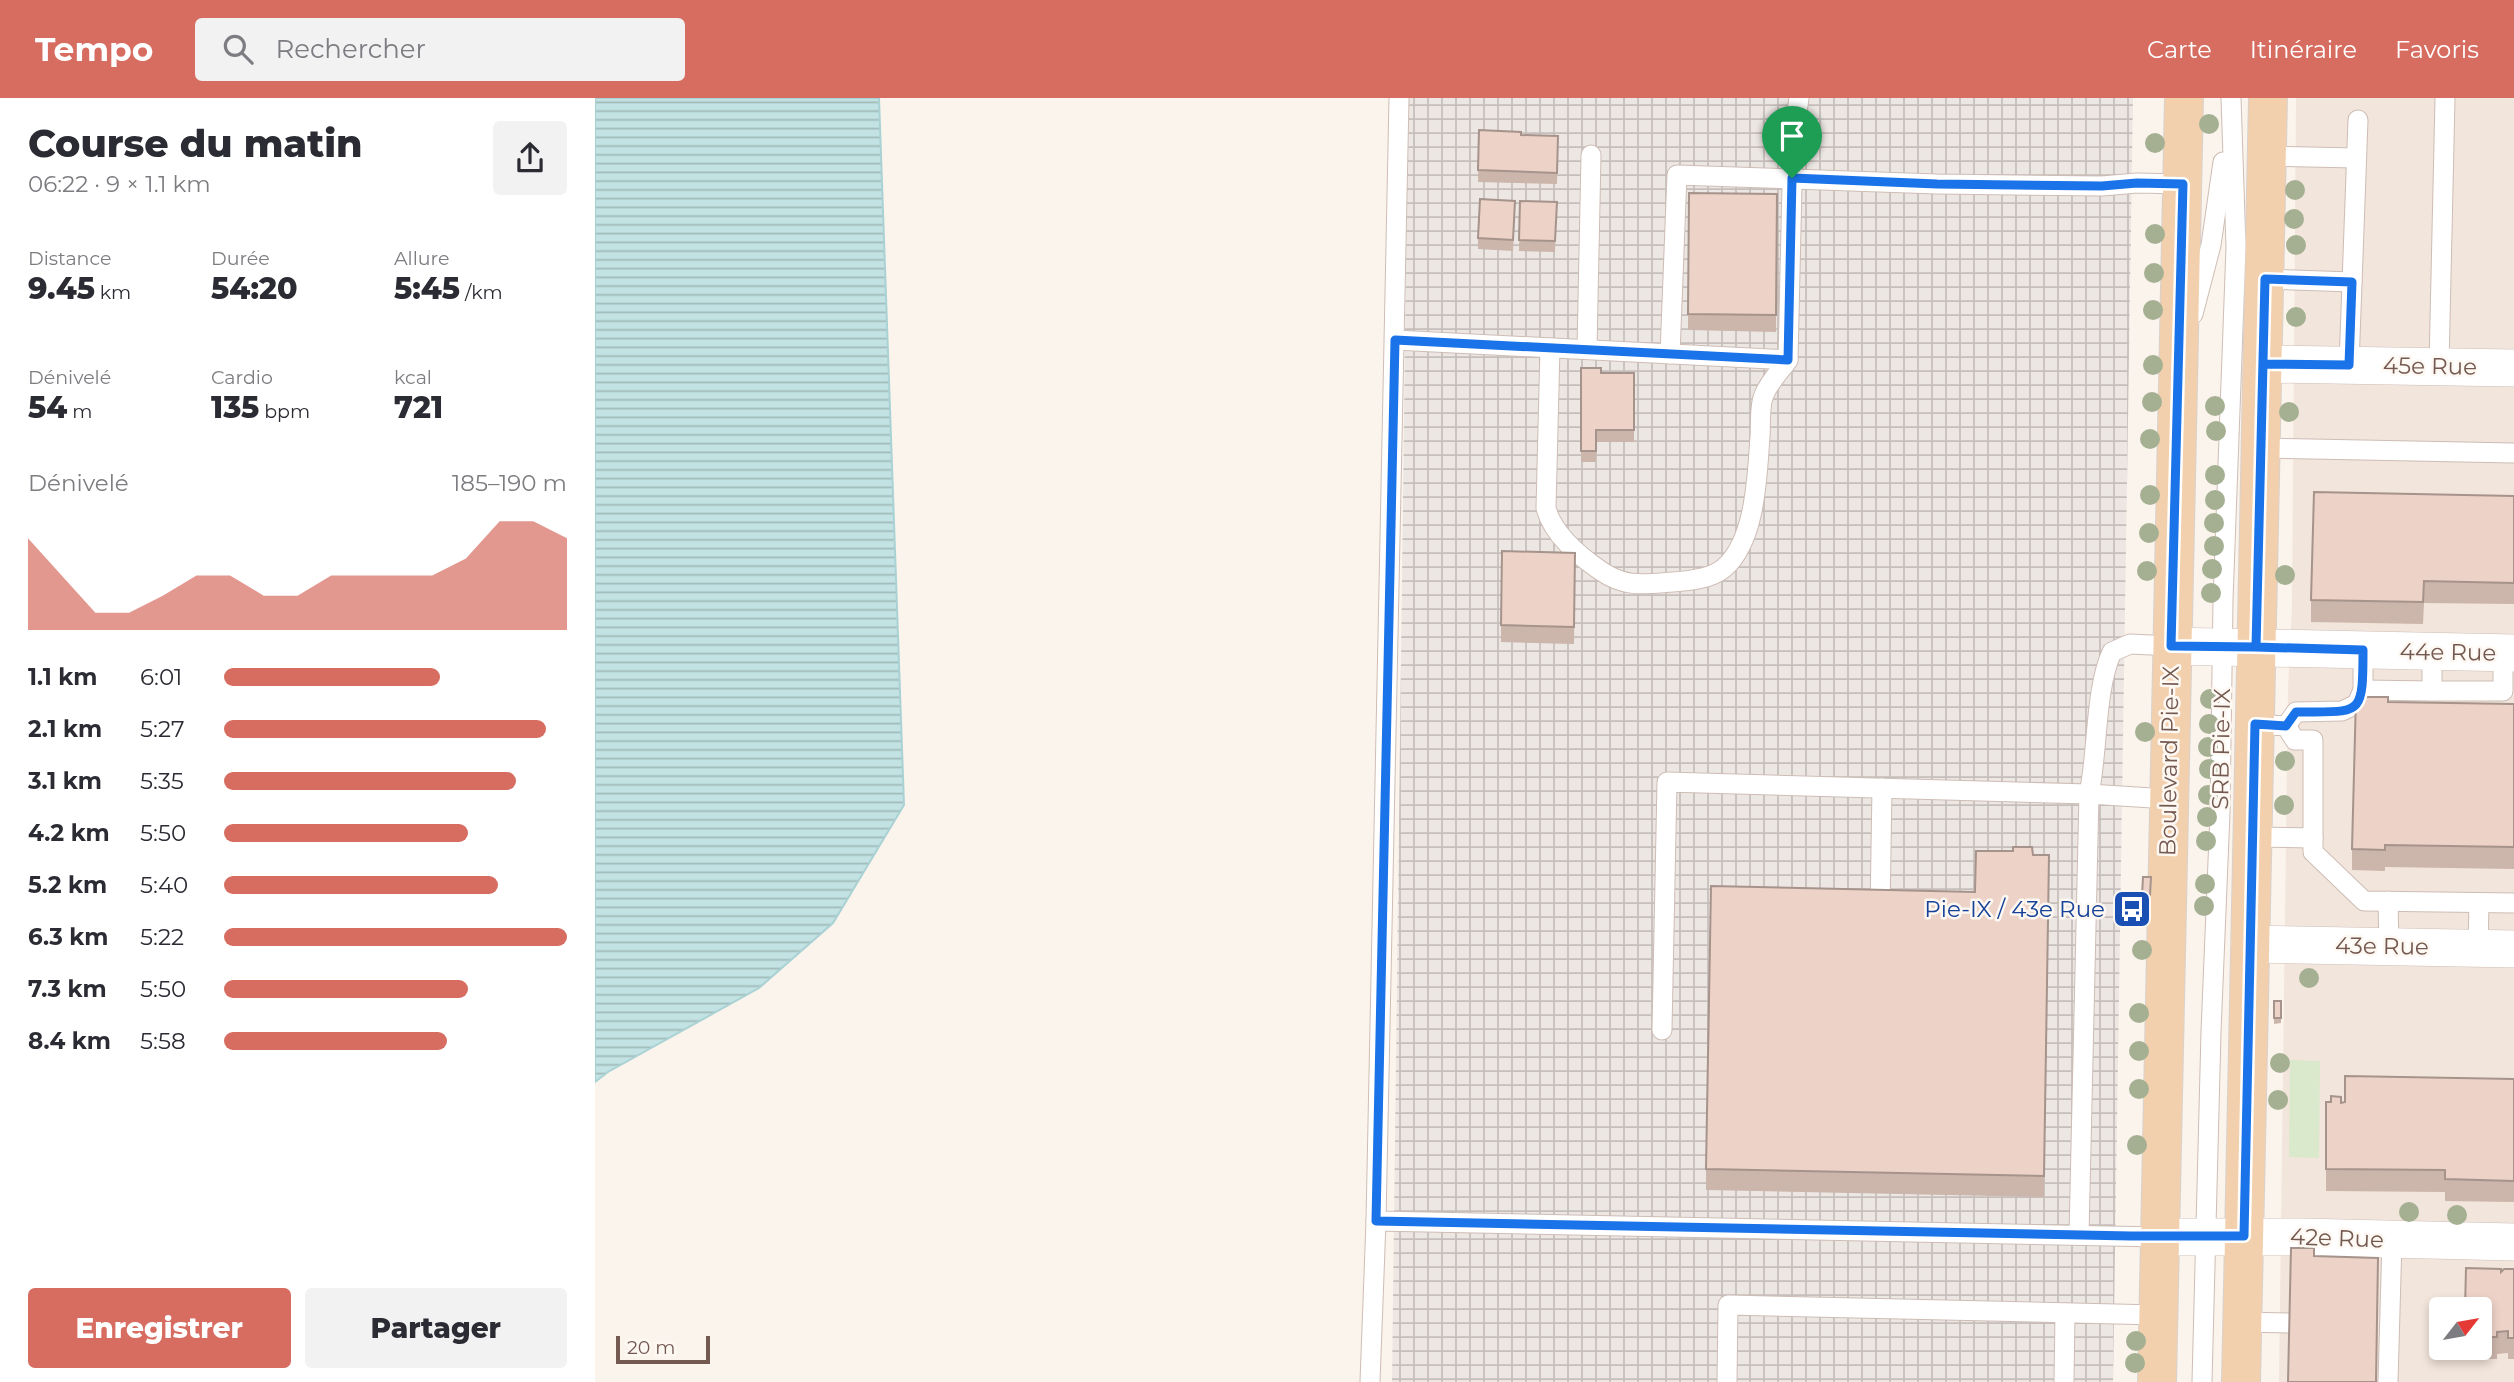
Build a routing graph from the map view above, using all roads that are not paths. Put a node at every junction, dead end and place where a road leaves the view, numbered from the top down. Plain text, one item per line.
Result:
1 (1399, 98) edge
2 (1799, 98) edge
3 (2184, 98) edge
4 (2268, 98) edge
5 (2445, 98) edge
6 (2230, 107) edge
7 (2358, 120) dead end
8 (1591, 155) dead end
9 (2267, 156) junction
10 (2356, 158) junction
11 (1792, 178) junction
12 (2183, 184) junction
13 (2265, 279) junction
14 (2352, 282) junction
15 (1395, 340) junction
16 (1550, 348) junction
17 (1587, 349) junction
18 (1670, 354) junction
19 (1788, 360) junction
20 (2263, 364) junction
21 (2349, 365) junction
22 (2439, 366) junction
23 (2514, 368) edge
24 (2177, 376) junction
25 (2261, 448) junction
26 (2514, 453) edge
27 (2171, 646) junction
28 (2239, 647) junction
29 (2363, 650) junction
30 (2432, 652) junction
31 (2509, 653) edge
32 (2363, 690) junction
33 (2432, 691) junction
34 (2508, 694) edge
35 (2313, 712) junction
36 (2270, 725) junction
37 (2313, 740) junction
38 (1882, 788) junction
39 (2089, 794) junction
40 (2168, 799) junction
41 (2252, 836) junction
42 (2313, 838) junction
43 (2388, 901) junction
44 (2480, 903) junction
45 (2514, 903) edge
46 (1880, 911) edge
47 (2250, 943) junction
48 (2389, 946) junction
49 (2478, 948) junction
50 (2514, 949) edge
51 (1662, 1030) dead end
52 (1376, 1221) junction
53 (2079, 1235) junction
54 (2244, 1236) junction
55 (2159, 1237) junction
56 (2205, 1237) junction
57 (2392, 1240) junction
58 (2514, 1242) edge
59 (2065, 1313) junction
60 (2158, 1315) junction
61 (2242, 1322) junction
62 (2290, 1323) edge
63 (1370, 1382) edge
64 (1727, 1382) edge
65 (2064, 1382) edge
66 (2157, 1382) edge
67 (2202, 1382) edge
68 (2241, 1382) edge
69 (2388, 1382) edge

1 - 15 lane
2 - 11 lane
3 - 12 main road, Boulevard Pie-IX
4 - 9 main road
5 - 22 lane
6 - 24 lane, SRB Pie-IX
6 - 28 lane, SRB Pie-IX
7 - 10 lane
8 - 17 lane
9 - 10 lane
9 - 13 main road
10 - 14 lane
11 - 12 lane
11 - 18 lane
11 - 19 lane
12 - 24 main road, Boulevard Pie-IX
13 - 14 lane
13 - 20 main road
14 - 21 lane
15 - 16 lane
15 - 52 lane
16 - 17 lane
16 - 19 lane
17 - 18 lane
18 - 19 lane
20 - 21 street, 45e Rue
20 - 25 main road
21 - 22 street, 45e Rue
22 - 23 street, 45e Rue
24 - 27 main road, Boulevard Pie-IX
25 - 26 lane
25 - 28 main road
27 - 28 street, 44e Rue
27 - 39 lane
27 - 40 main road, Boulevard Pie-IX
28 - 29 street, 44e Rue
28 - 36 main road
28 - 56 lane, SRB Pie-IX
29 - 30 street, 44e Rue
29 - 32 lane
30 - 31 street, 44e Rue
30 - 33 lane
31 - 34 lane
32 - 33 lane
32 - 35 lane
33 - 34 lane
35 - 36 lane
35 - 37 lane
36 - 37 lane
36 - 41 main road
37 - 42 lane
38 - 39 lane
38 - 46 lane
38 - 51 lane
39 - 40 lane
39 - 53 lane
40 - 55 main road, Boulevard Pie-IX
41 - 42 lane
41 - 47 main road
42 - 43 lane
43 - 44 lane
43 - 48 lane
44 - 45 lane
44 - 49 lane
47 - 48 street, 43e Rue
47 - 54 main road
48 - 49 street, 43e Rue
49 - 50 street, 43e Rue
52 - 53 lane
52 - 63 lane
53 - 55 lane
54 - 56 street, 42e Rue
54 - 57 street, 42e Rue
54 - 61 main road
55 - 56 street, 42e Rue
55 - 60 main road, Boulevard Pie-IX
56 - 67 lane, SRB Pie-IX
57 - 58 street, 42e Rue
57 - 69 lane
59 - 60 lane
59 - 64 lane
59 - 65 lane
60 - 66 main road, Boulevard Pie-IX
61 - 62 lane
61 - 68 main road

